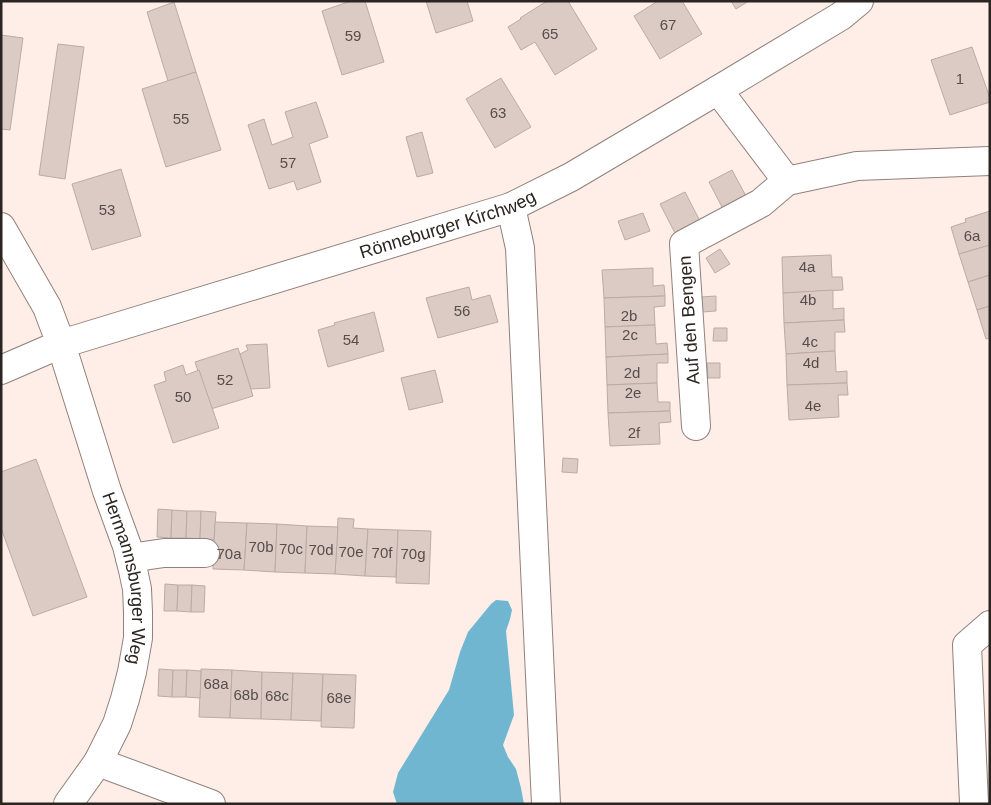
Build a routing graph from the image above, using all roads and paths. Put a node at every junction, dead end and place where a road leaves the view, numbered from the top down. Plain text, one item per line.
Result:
1 (859, 1) edge
2 (718, 90) junction
3 (990, 161) edge
4 (787, 181) junction
5 (511, 207) junction
6 (1, 227) edge
7 (61, 344) junction
8 (1, 370) edge
9 (696, 426) dead end
10 (205, 553) dead end
11 (130, 558) junction
12 (990, 625) edge
13 (98, 762) junction
14 (68, 804) edge
15 (211, 804) edge
16 (546, 804) edge
17 (974, 804) edge

1 - 2 street, Rönneburger Kirchweg
2 - 4 street
2 - 5 street, Rönneburger Kirchweg
3 - 4 street, Auf den Bengen
4 - 9 street, Auf den Bengen
5 - 7 street, Rönneburger Kirchweg
5 - 16 street
6 - 7 street, Hermannsburger Weg
7 - 8 street, Rönneburger Kirchweg
7 - 11 street, Hermannsburger Weg
10 - 11 street
11 - 13 street, Hermannsburger Weg
12 - 17 street
13 - 14 street, Hermannsburger Weg
13 - 15 street

